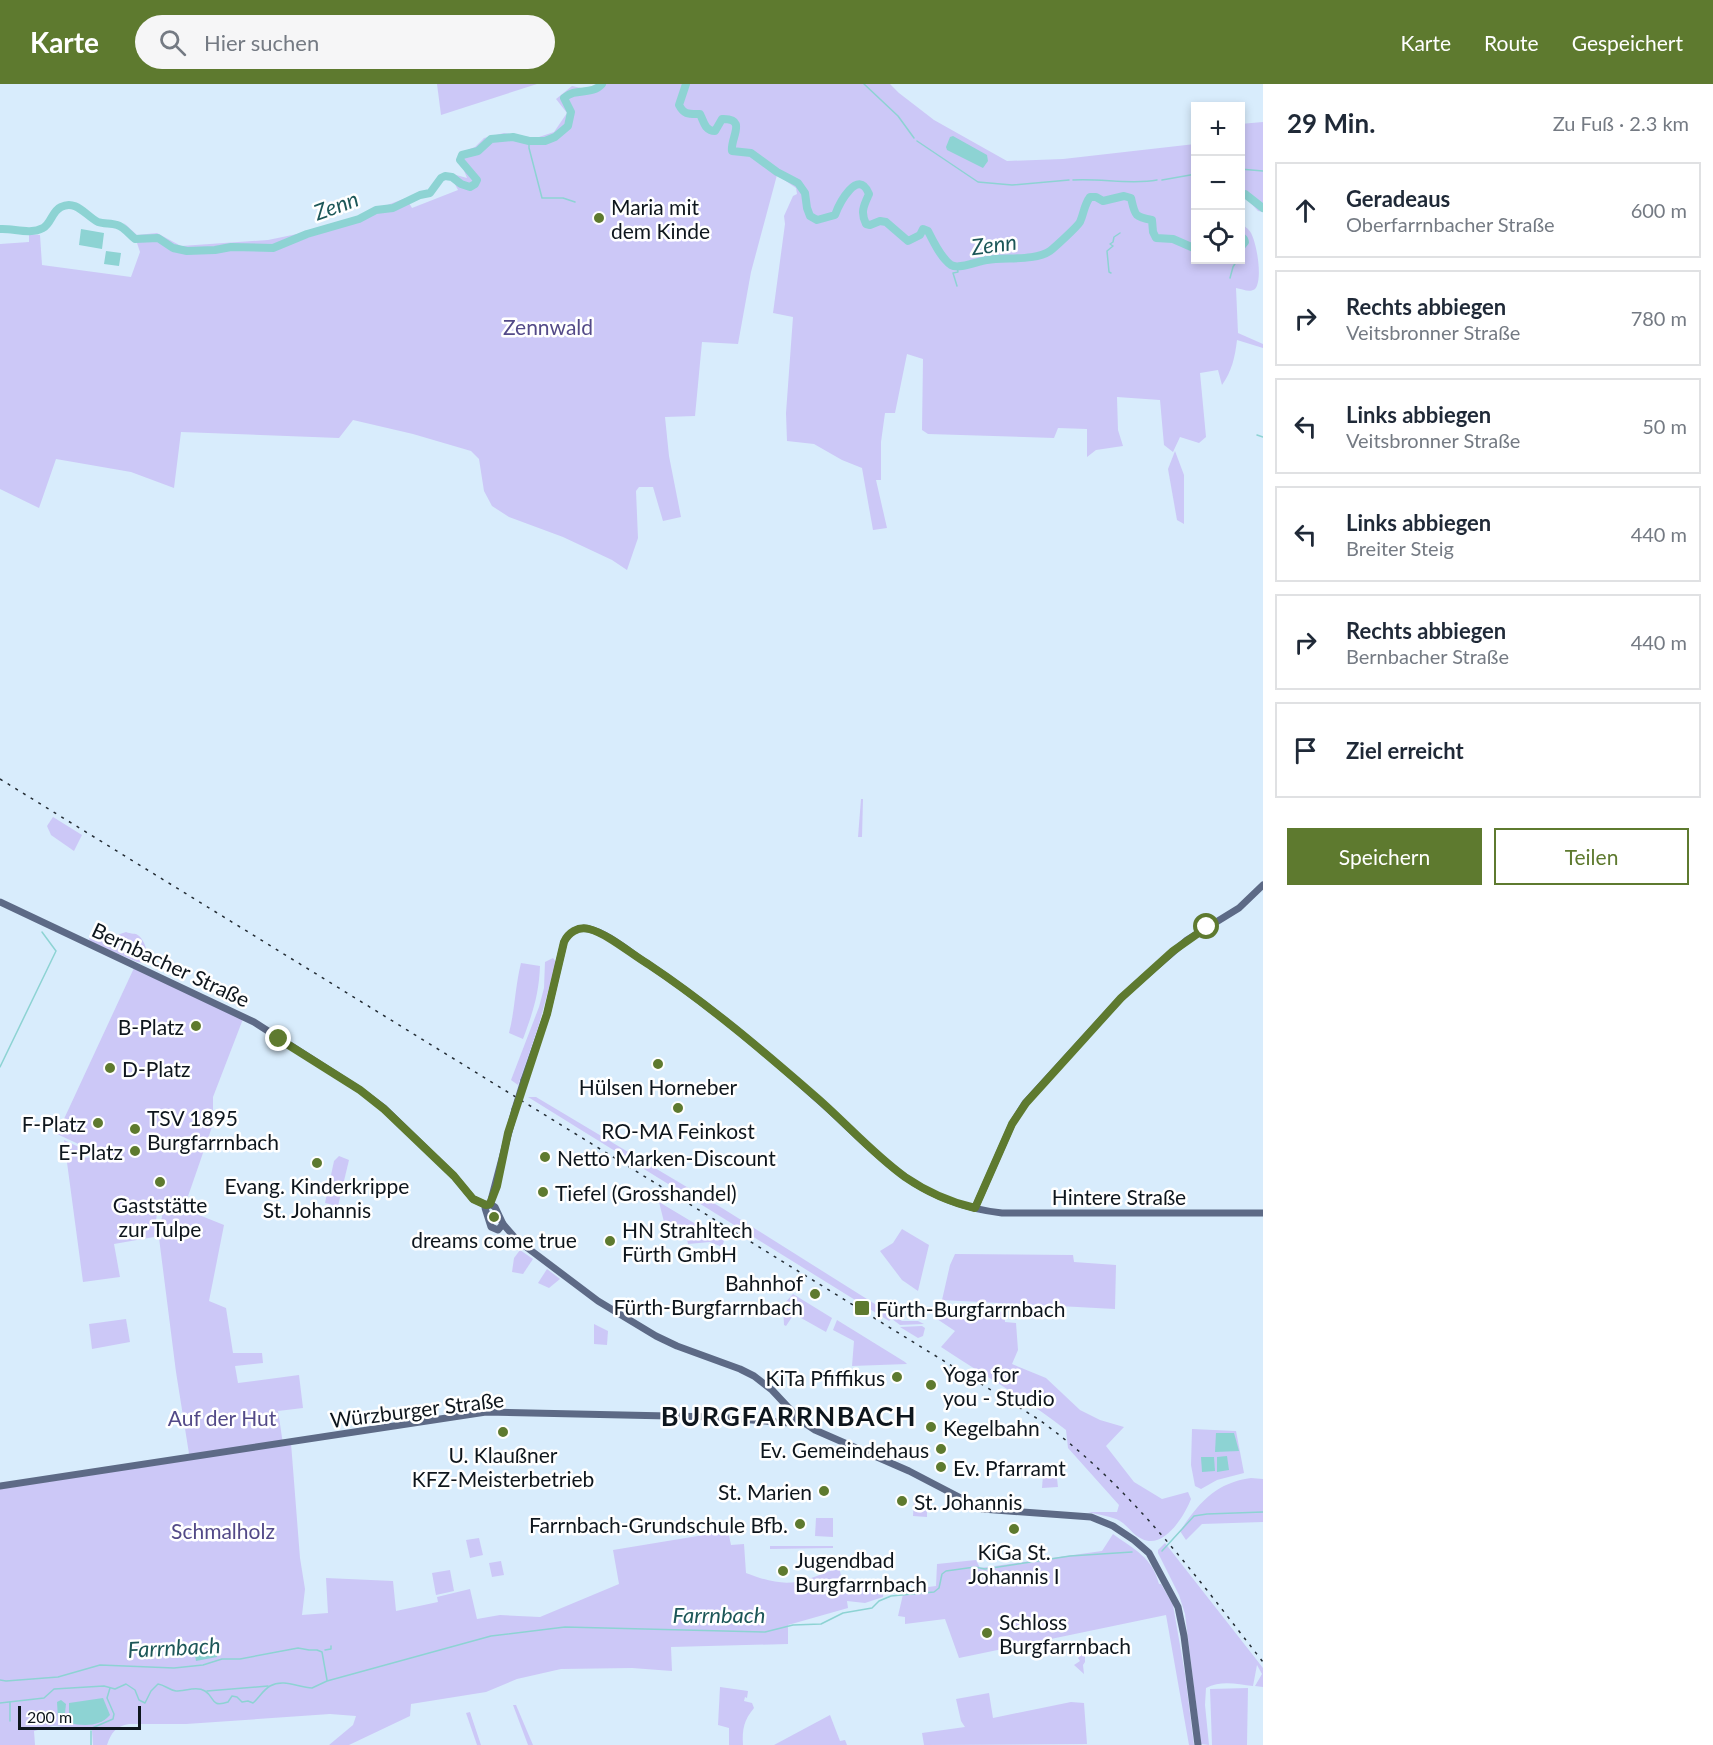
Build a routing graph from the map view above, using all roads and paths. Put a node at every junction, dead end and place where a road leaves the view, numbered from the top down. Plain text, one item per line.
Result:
1 (1263, 885) edge
2 (0, 902) edge
3 (489, 1207) junction
4 (975, 1208) junction
5 (1263, 1213) edge
6 (501, 1227) junction
7 (800, 1420) junction
8 (0, 1486) edge
9 (1198, 1745) edge

1 - 4 street
2 - 3 street, Bernbacher Straße
3 - 4 street, Hintere Straße, bridge
3 - 6 street
3 - 6 street
4 - 5 street, Hintere Straße
6 - 7 street
7 - 8 street, Würzburger Straße
7 - 9 street

